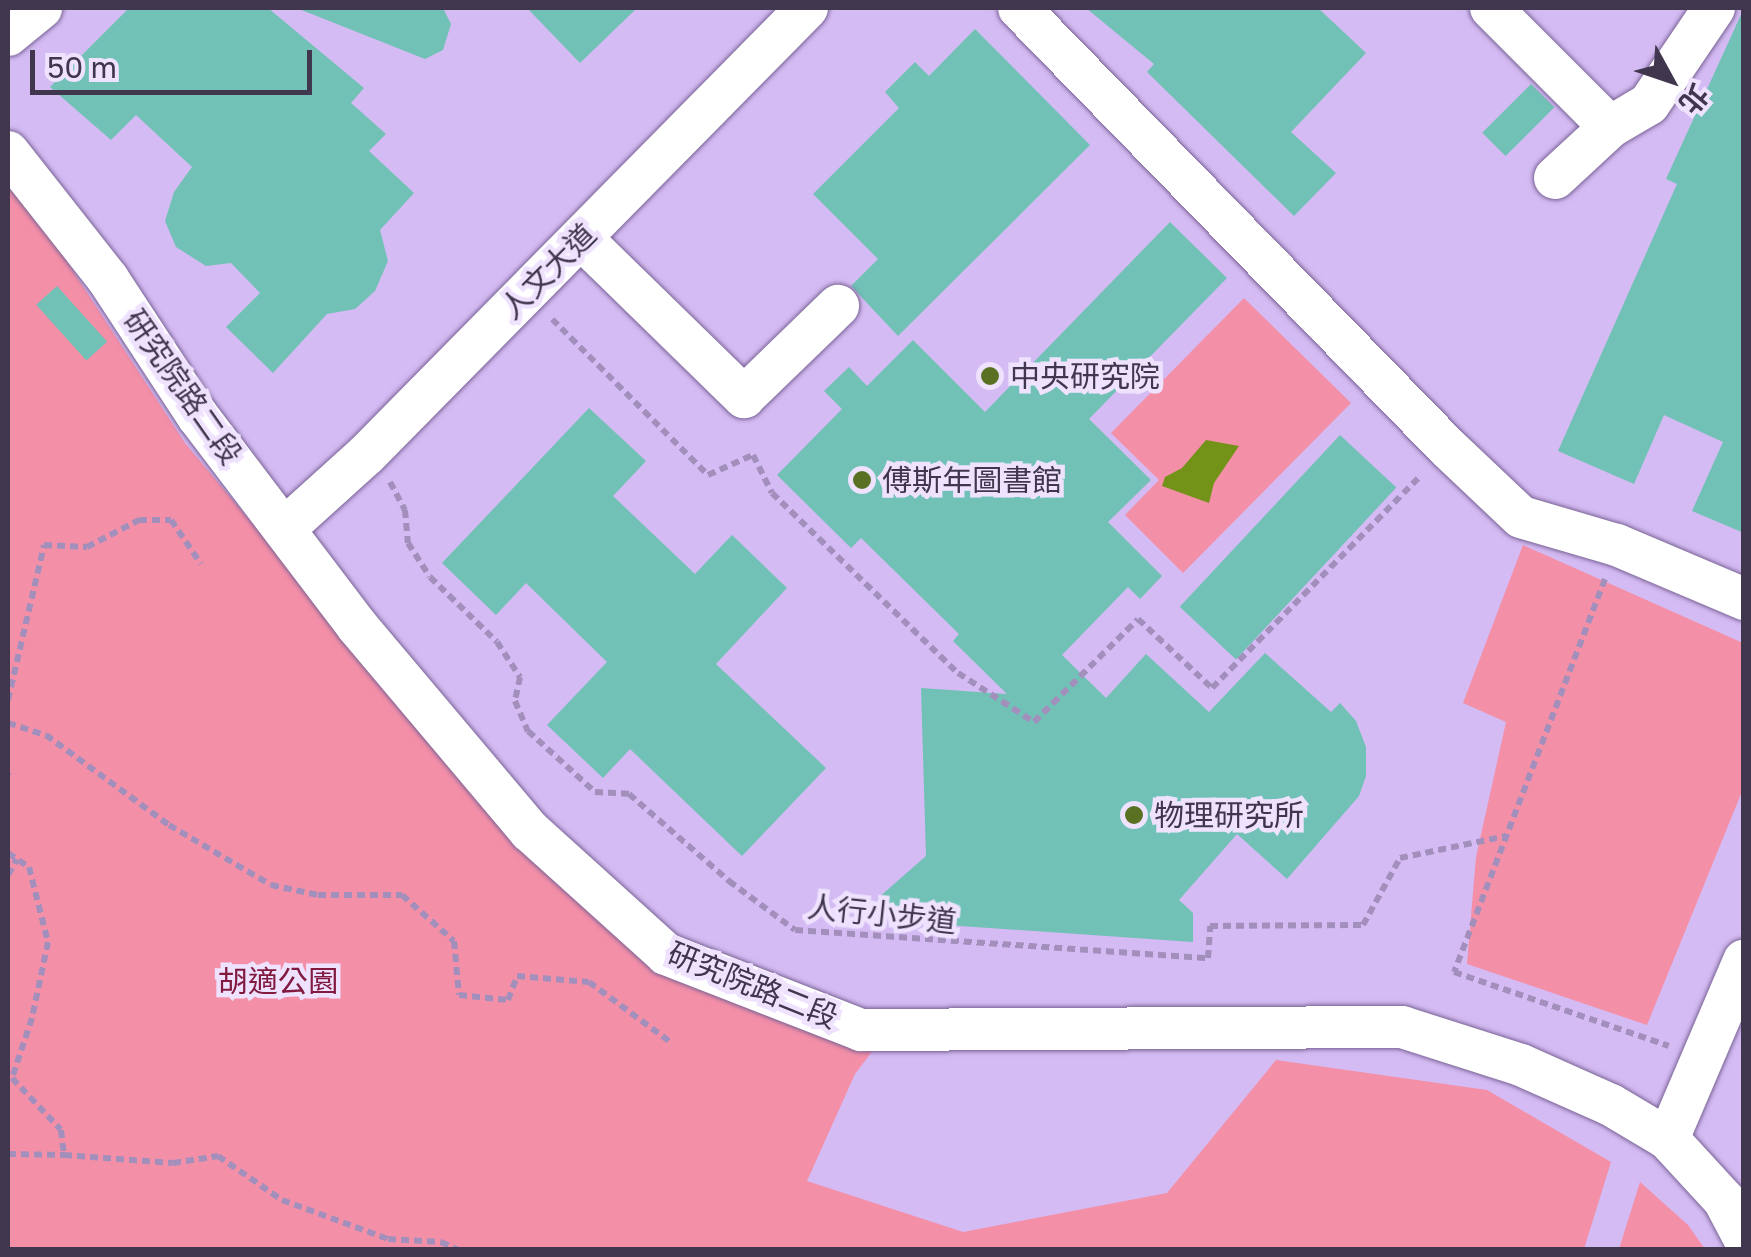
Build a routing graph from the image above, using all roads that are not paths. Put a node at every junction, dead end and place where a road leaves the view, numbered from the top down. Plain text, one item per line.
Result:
1 (41, 8) edge
2 (808, 8) edge
3 (1019, 8) edge
4 (1491, 8) edge
5 (1714, 8) edge
6 (8, 36) edge
7 (1610, 128) junction
8 (8, 152) edge
9 (1554, 178) dead end
10 (581, 238) junction
11 (838, 306) dead end
12 (284, 529) junction
13 (1744, 599) edge
14 (1744, 961) edge
15 (1720, 1044) edge
16 (1668, 1138) junction
17 (1744, 1238) edge

1 - 6 street
2 - 10 street, 人文大道
3 - 13 street
4 - 7 street
5 - 7 street
7 - 9 street
8 - 12 street, 研究院路二段
10 - 11 street
10 - 12 street, 人文大道
12 - 16 street, 研究院路二段
14 - 15 street
15 - 16 street
16 - 17 street, 研究院路二段

